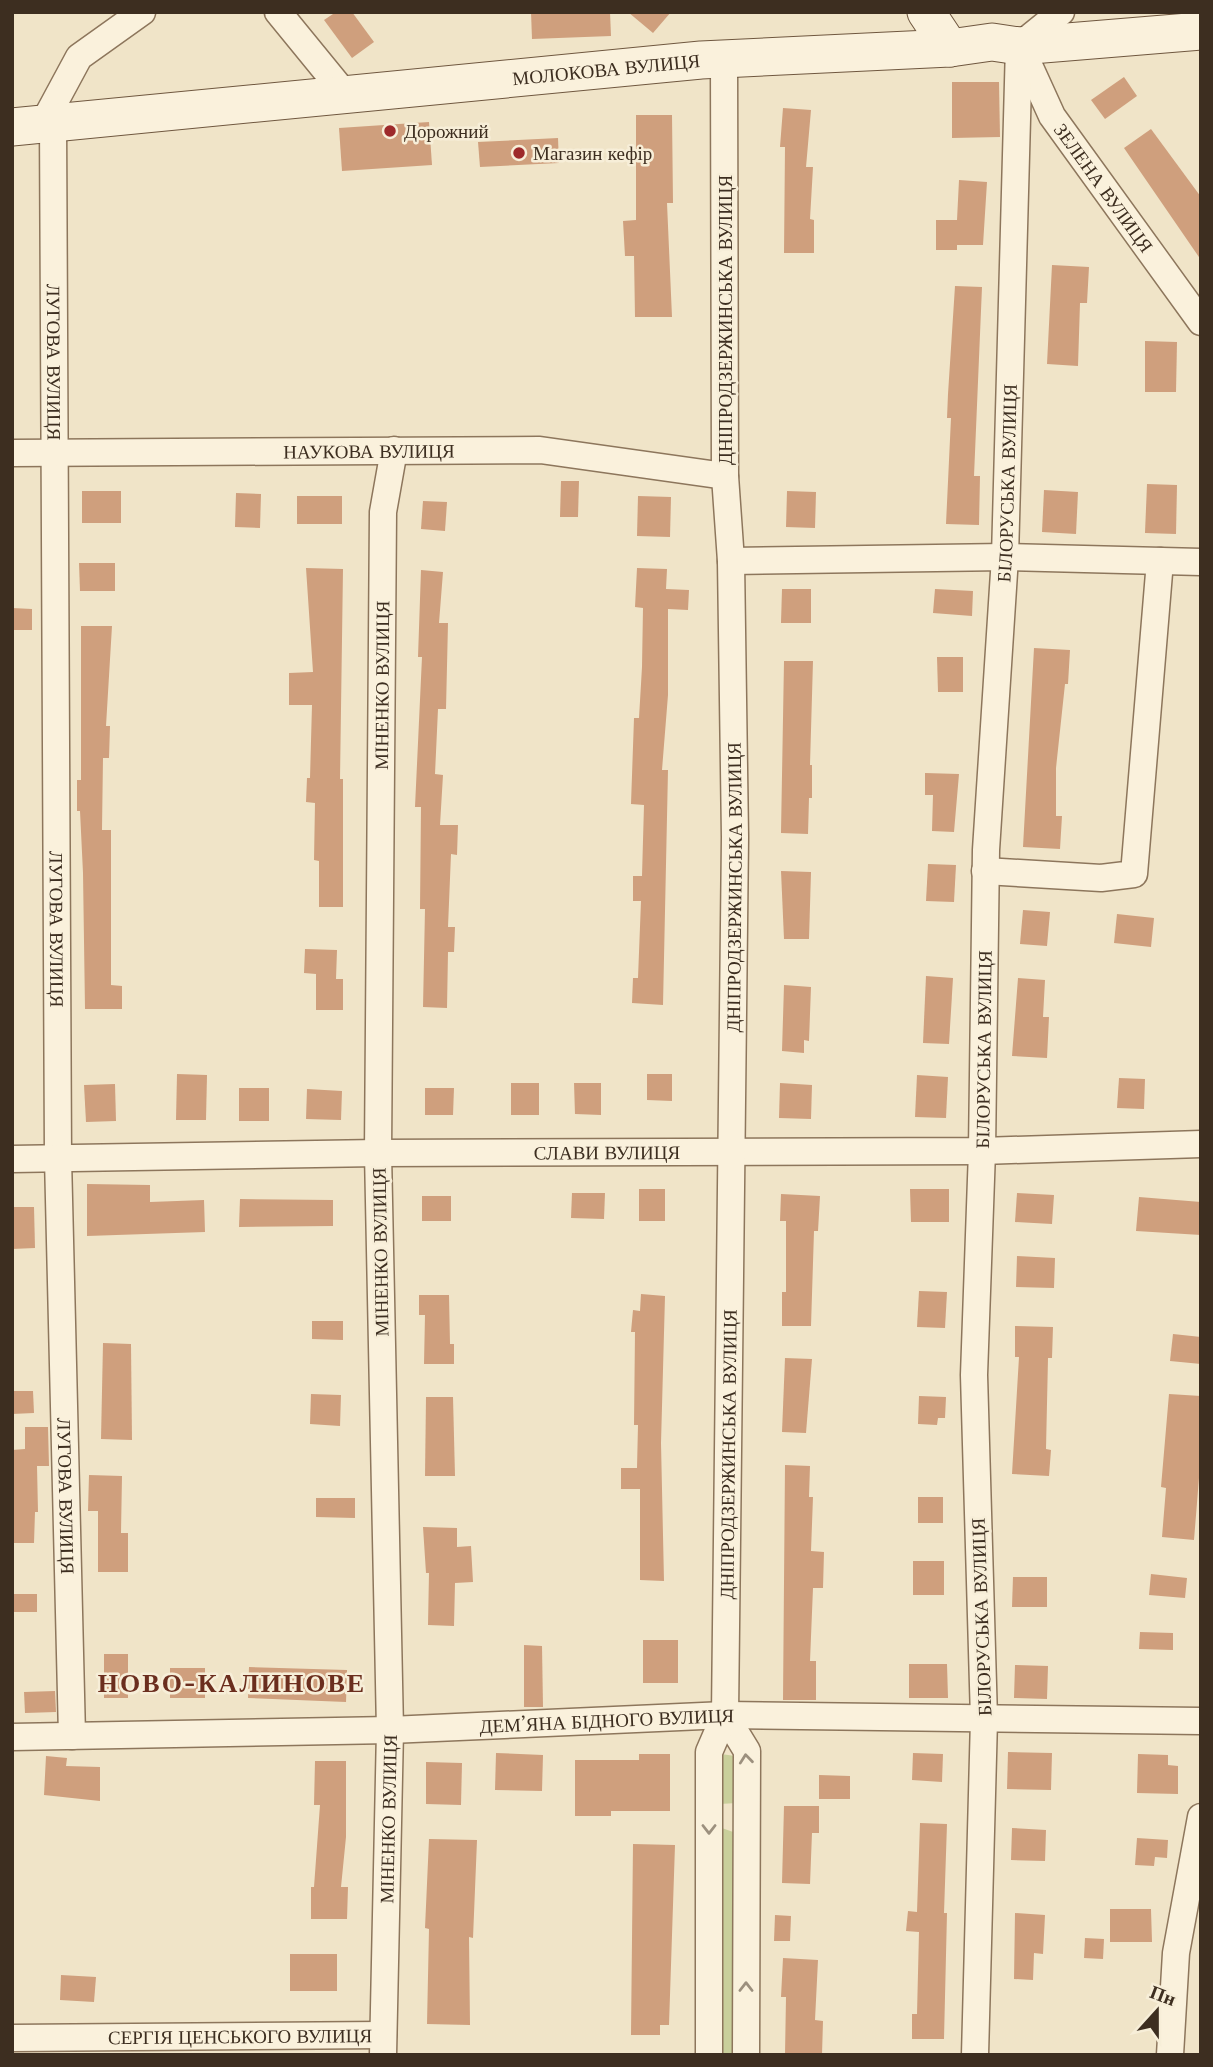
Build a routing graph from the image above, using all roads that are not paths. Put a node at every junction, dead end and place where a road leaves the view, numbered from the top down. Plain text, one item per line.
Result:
1 (142, 12) edge
2 (278, 12) edge
3 (926, 12) edge
4 (1061, 12) edge
5 (1201, 31) edge
6 (1019, 46) junction
7 (950, 48) junction
8 (724, 59) junction
9 (345, 94) junction
10 (36, 123) edge
11 (1201, 322) edge
12 (394, 450) junction
13 (52, 452) junction
14 (12, 453) edge
15 (725, 476) junction
16 (1005, 556) junction
17 (731, 561) junction
18 (1160, 561) junction
19 (1201, 562) edge
20 (985, 871) junction
21 (1201, 1144) edge
22 (982, 1151) junction
23 (731, 1152) junction
24 (378, 1153) junction
25 (58, 1158) junction
26 (12, 1159) edge
27 (725, 1715) junction
28 (984, 1719) junction
29 (1201, 1722) edge
30 (390, 1731) junction
31 (72, 1736) junction
32 (12, 1737) edge
33 (1201, 1818) edge
34 (12, 2038) edge
35 (383, 2045) edge
36 (709, 2055) edge
37 (746, 2055) edge
38 (975, 2055) edge
39 (1170, 2055) edge

1 - 10 street
2 - 9 street
3 - 7 street
4 - 6 street
5 - 6 street, МОЛОКОВА ВУЛИЦЯ
6 - 7 street, МОЛОКОВА ВУЛИЦЯ
6 - 11 street, ЗЕЛЕНА ВУЛИЦЯ
6 - 16 street, БІЛОРУСЬКА ВУЛИЦЯ
7 - 8 street, МОЛОКОВА ВУЛИЦЯ
8 - 9 street, МОЛОКОВА ВУЛИЦЯ
8 - 15 street, ДНІПРОДЗЕРЖИНСЬКА ВУЛИЦЯ
9 - 10 street, МОЛОКОВА ВУЛИЦЯ
10 - 13 street, ЛУГОВА ВУЛИЦЯ
12 - 13 street, НАУКОВА ВУЛИЦЯ
12 - 15 street, НАУКОВА ВУЛИЦЯ
12 - 24 street, МІНЕНКО ВУЛИЦЯ
13 - 14 street, НАУКОВА ВУЛИЦЯ
13 - 25 street, ЛУГОВА ВУЛИЦЯ
15 - 17 street, ДНІПРОДЗЕРЖИНСЬКА ВУЛИЦЯ
16 - 17 street
16 - 18 street
16 - 20 street, БІЛОРУСЬКА ВУЛИЦЯ
17 - 23 street, ДНІПРОДЗЕРЖИНСЬКА ВУЛИЦЯ
18 - 19 street
18 - 20 street
20 - 22 street, БІЛОРУСЬКА ВУЛИЦЯ
21 - 22 street, СЛАВИ ВУЛИЦЯ
22 - 23 street, СЛАВИ ВУЛИЦЯ
22 - 28 street, БІЛОРУСЬКА ВУЛИЦЯ
23 - 24 street, СЛАВИ ВУЛИЦЯ
23 - 27 street, ДНІПРОДЗЕРЖИНСЬКА ВУЛИЦЯ
24 - 25 street, СЛАВИ ВУЛИЦЯ
24 - 30 street, МІНЕНКО ВУЛИЦЯ
25 - 26 street, СЛАВИ ВУЛИЦЯ
25 - 31 street, ЛУГОВА ВУЛИЦЯ
27 - 28 street, ДЕМ’ЯНА БІДНОГО ВУЛИЦЯ
27 - 30 street, ДЕМ’ЯНА БІДНОГО ВУЛИЦЯ
27 -> 36 street, ДНІПРОДЗЕРЖИНСЬКА ВУЛИЦЯ
37 -> 27 street
28 - 29 street, ДЕМ’ЯНА БІДНОГО ВУЛИЦЯ
28 - 38 street, БІЛОРУСЬКА ВУЛИЦЯ
30 - 31 street, ДЕМ’ЯНА БІДНОГО ВУЛИЦЯ
30 - 35 street, МІНЕНКО ВУЛИЦЯ
31 - 32 street, ДЕМ’ЯНА БІДНОГО ВУЛИЦЯ
33 - 39 street
34 - 35 street, СЕРГІЯ ЦЕНСЬКОГО ВУЛИЦЯ

